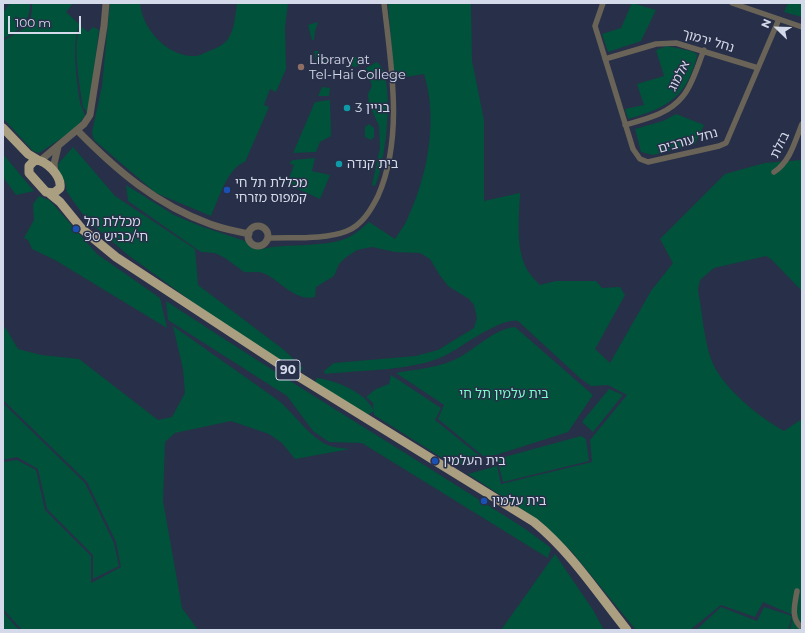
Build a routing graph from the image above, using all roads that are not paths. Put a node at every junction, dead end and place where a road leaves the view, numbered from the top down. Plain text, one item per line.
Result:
1 (106, 3) edge
2 (384, 3) edge
3 (603, 3) edge
4 (732, 3) edge
5 (779, 19) junction
6 (802, 27) edge
7 (704, 50) junction
8 (605, 59) junction
9 (758, 68) junction
10 (802, 124) edge
11 (625, 125) junction
12 (3, 128) edge
13 (77, 130) junction
14 (3, 134) edge
15 (58, 146) junction
16 (40, 160) junction
17 (28, 168) junction
18 (774, 172) dead end
19 (55, 174) junction
20 (60, 185) junction
21 (49, 194) junction
22 (249, 234) junction
23 (268, 238) junction
24 (116, 257) junction
25 (797, 591) dead end
26 (802, 628) edge
27 (626, 630) edge

1 - 13 street
2 - 23 street
3 - 8 street, נחל עורבים
4 - 5 street
5 - 6 street
5 - 9 street, נחל עורבים
7 - 8 street, נחל ירמוך
7 - 9 street, נחל ירמוך
7 - 11 street, אלמוג
8 - 11 street, נחל עורבים
9 - 11 street, נחל עורבים
10 - 18 street, בזלת
12 - 16 highway, 90
13 - 15 street
13 - 22 street
14 - 17 highway, 90
15 - 16 street
15 - 19 street
16 - 17 highway
16 - 19 highway, 90
17 - 21 highway, 90
19 - 20 highway, 90
20 - 21 highway
20 - 24 highway, 90
21 - 24 highway, 90
22 - 23 street
22 - 23 street
24 - 27 highway, 90
25 - 26 street

